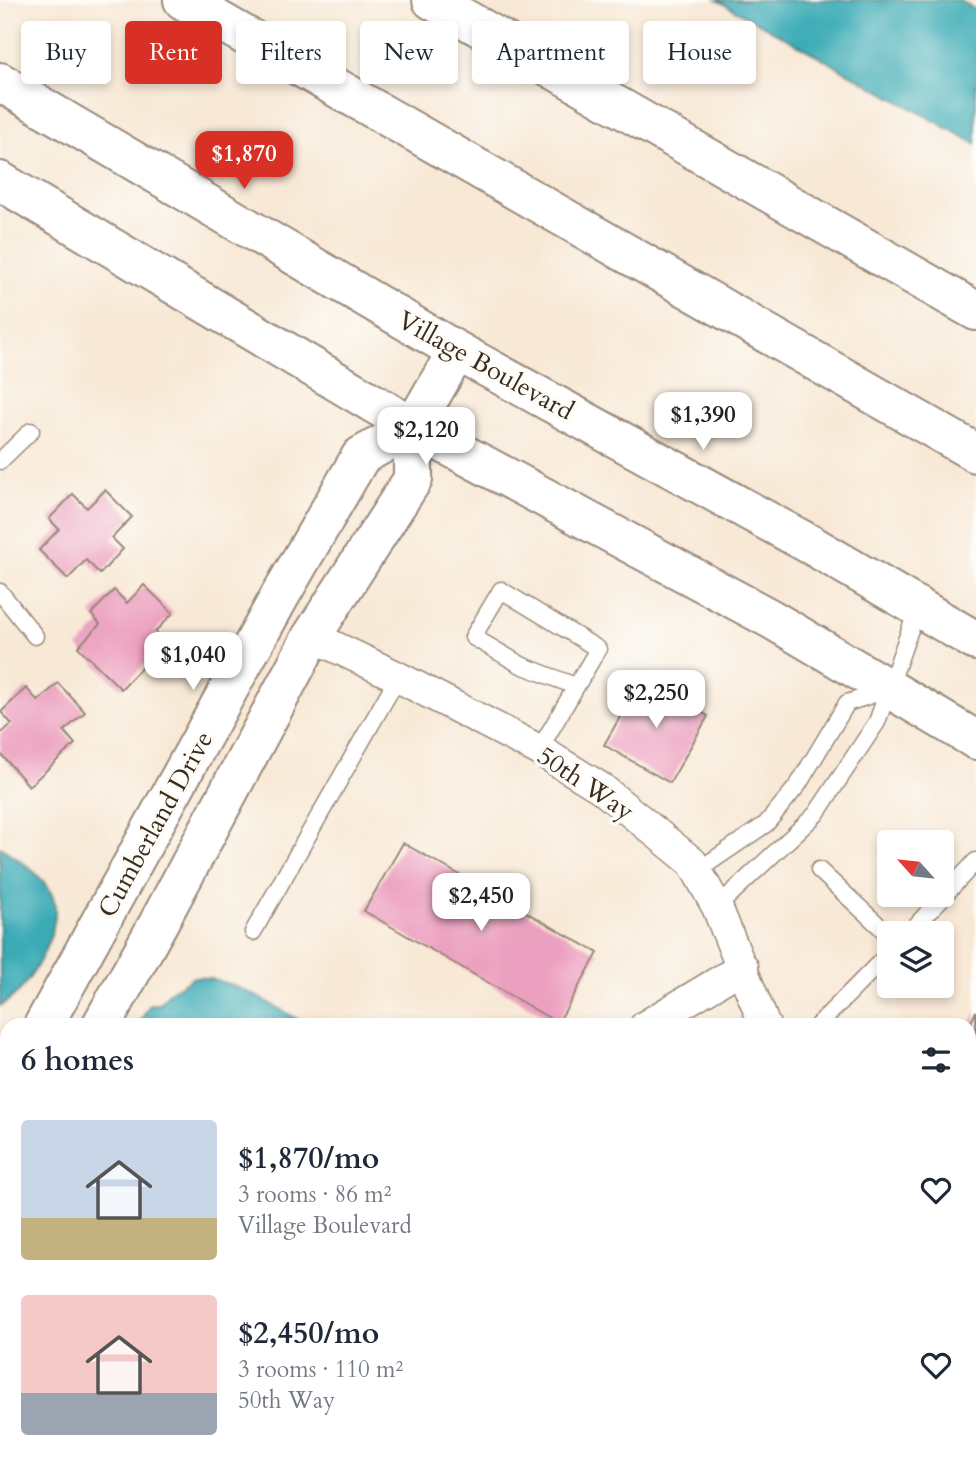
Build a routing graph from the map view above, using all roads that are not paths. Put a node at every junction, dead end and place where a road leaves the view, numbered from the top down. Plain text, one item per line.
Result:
1 (183, 0) edge
2 (432, 0) edge
3 (0, 82) edge
4 (0, 181) edge
5 (976, 310) edge
6 (457, 351) junction
7 (413, 427) junction
8 (31, 431) dead end
9 (976, 453) edge
10 (0, 461) edge
11 (0, 592) edge
12 (918, 607) junction
13 (35, 636) dead end
14 (312, 636) junction
15 (976, 641) edge
16 (398, 677) junction
17 (575, 686) junction
18 (889, 690) junction
19 (976, 740) edge
20 (539, 750) junction
21 (976, 861) edge
22 (820, 870) dead end
23 (697, 871) junction
24 (717, 907) junction
25 (920, 921) edge
26 (877, 924) edge
27 (253, 932) dead end
28 (877, 965) edge
29 (743, 967) junction
30 (47, 1018) edge
31 (105, 1018) edge
32 (658, 1018) edge
33 (762, 1018) edge
34 (825, 1018) edge

1 - 9 main road
2 - 5 main road
3 - 6 main road, Village Boulevard
4 - 7 main road
6 - 7 main road
6 - 12 main road, Village Boulevard
7 - 14 main road, Cumberland Drive
7 - 18 main road
7 - 30 main road, Cumberland Drive
8 - 10 lane
11 - 13 lane
12 - 15 main road, Village Boulevard
12 - 18 lane
14 - 16 street, 50th Way
14 - 31 main road, Cumberland Drive
16 - 20 street, 50th Way
16 - 27 lane
17 - 17 lane
17 - 20 lane
18 - 19 main road
18 - 23 lane
18 - 24 lane
20 - 23 street, 50th Way
21 - 25 lane
22 - 26 lane
23 - 24 street, 50th Way
24 - 29 street, 50th Way
28 - 34 lane
29 - 32 street
29 - 33 street, 50th Way

